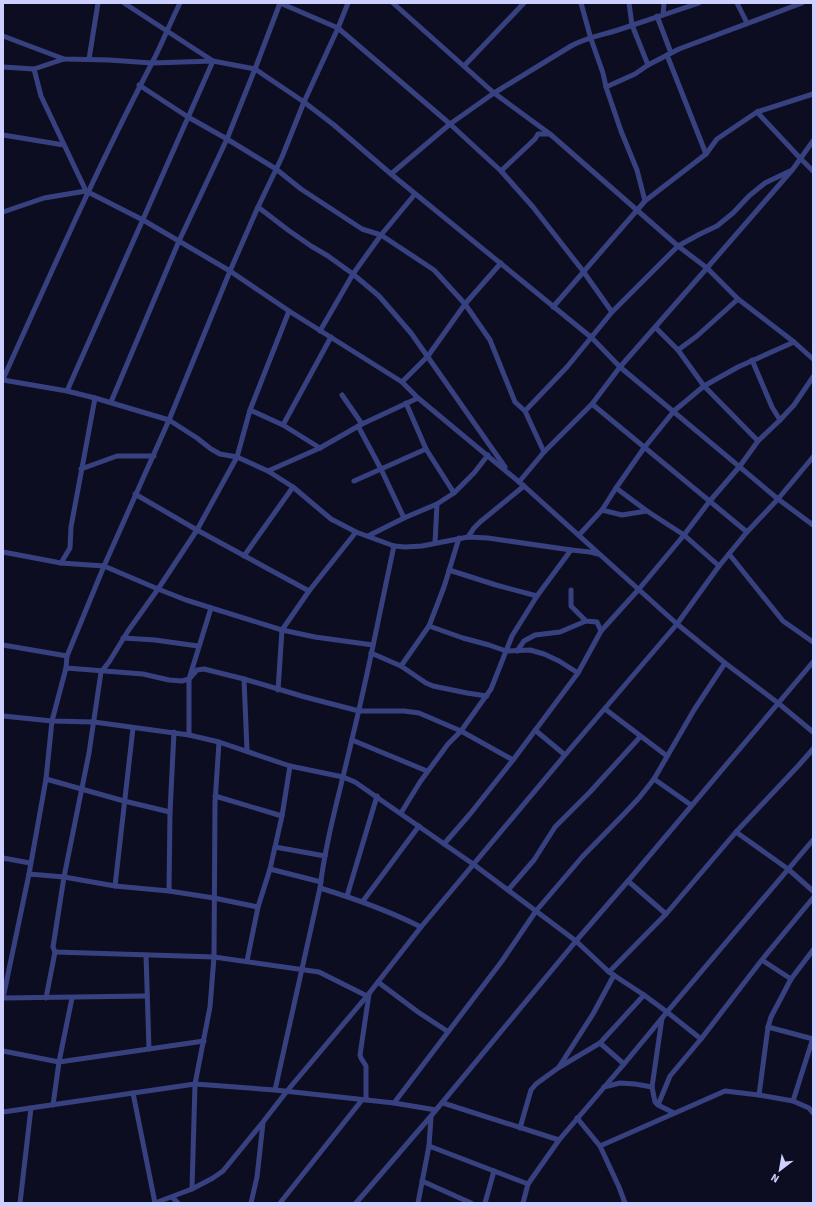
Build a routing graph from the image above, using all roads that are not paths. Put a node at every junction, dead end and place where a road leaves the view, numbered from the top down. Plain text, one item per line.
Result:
1 (98, 3) edge
2 (124, 3) edge
3 (180, 3) edge
4 (280, 3) edge
5 (348, 3) edge
6 (393, 3) edge
7 (524, 3) edge
8 (582, 3) edge
9 (629, 3) edge
10 (664, 3) edge
11 (699, 3) edge
12 (737, 3) edge
13 (802, 3) edge
14 (660, 15) junction
15 (746, 24) junction
16 (632, 25) junction
17 (338, 28) junction
18 (167, 31) junction
19 (3, 36) edge
20 (591, 39) junction
21 (669, 54) junction
22 (64, 59) junction
23 (89, 59) junction
24 (213, 61) junction
25 (152, 63) junction
26 (648, 65) junction
27 (464, 66) junction
28 (3, 67) edge
29 (34, 69) junction
30 (255, 69) junction
31 (139, 86) junction
32 (606, 87) junction
33 (494, 93) junction
34 (813, 94) edge
35 (304, 102) junction
36 (757, 112) junction
37 (188, 117) junction
38 (450, 124) junction
39 (550, 134) junction
40 (3, 135) edge
41 (227, 139) junction
42 (813, 141) edge
43 (64, 145) junction
44 (706, 154) junction
45 (800, 158) junction
46 (276, 169) junction
47 (792, 169) junction
48 (501, 171) junction
49 (813, 171) edge
50 (391, 174) junction
51 (87, 192) junction
52 (415, 194) junction
53 (645, 201) junction
54 (258, 207) junction
55 (637, 209) junction
56 (3, 212) edge
57 (143, 220) junction
58 (381, 235) junction
59 (179, 241) junction
60 (678, 246) junction
61 (501, 263) junction
62 (707, 268) junction
63 (230, 271) junction
64 (583, 271) junction
65 (353, 274) junction
66 (738, 299) junction
67 (465, 304) junction
68 (553, 307) junction
69 (289, 311) junction
70 (612, 312) junction
71 (655, 327) junction
72 (320, 331) junction
73 (331, 338) junction
74 (592, 338) junction
75 (794, 342) junction
76 (678, 350) junction
77 (428, 356) junction
78 (813, 359) edge
79 (752, 360) junction
80 (620, 367) junction
81 (813, 377) edge
82 (3, 379) edge
83 (402, 382) junction
84 (704, 386) junction
85 (67, 391) junction
86 (342, 395) dead end
87 (95, 398) junction
88 (418, 398) junction
89 (111, 402) junction
90 (406, 403) junction
91 (592, 404) junction
92 (250, 410) junction
93 (525, 411) junction
94 (674, 411) junction
95 (169, 420) junction
96 (780, 420) junction
97 (283, 425) junction
98 (360, 425) junction
99 (758, 441) junction
100 (320, 448) junction
101 (644, 448) junction
102 (426, 449) junction
103 (544, 452) junction
104 (488, 455) junction
105 (154, 456) junction
106 (237, 457) junction
107 (813, 457) edge
108 (740, 466) junction
109 (81, 469) junction
110 (381, 469) junction
111 (268, 471) junction
112 (509, 474) junction
113 (354, 481) dead end
114 (519, 482) junction
115 (524, 486) junction
116 (293, 487) junction
117 (616, 488) junction
118 (454, 493) junction
119 (135, 494) junction
120 (778, 499) junction
121 (709, 502) junction
122 (437, 504) junction
123 (602, 510) junction
124 (647, 511) junction
125 (404, 518) junction
126 (813, 525) edge
127 (197, 530) junction
128 (356, 532) junction
129 (747, 532) junction
130 (368, 536) junction
131 (579, 536) junction
132 (684, 536) junction
133 (468, 537) junction
134 (459, 538) junction
135 (435, 543) junction
136 (394, 546) junction
137 (571, 550) junction
138 (3, 552) edge
139 (729, 554) junction
140 (601, 555) junction
141 (244, 556) junction
142 (61, 563) junction
143 (104, 566) junction
144 (719, 566) junction
145 (449, 570) junction
146 (158, 589) junction
147 (639, 589) junction
148 (571, 590) dead end
149 (309, 591) junction
150 (537, 596) junction
151 (211, 608) junction
152 (586, 621) junction
153 (677, 624) junction
154 (429, 626) junction
155 (282, 630) junction
156 (601, 631) junction
157 (123, 638) junction
158 (813, 642) edge
159 (3, 645) edge
160 (373, 645) junction
161 (198, 646) junction
162 (506, 651) junction
163 (517, 651) junction
164 (371, 653) junction
165 (67, 656) junction
166 (813, 662) edge
167 (725, 663) junction
168 (401, 666) junction
169 (66, 668) junction
170 (100, 672) junction
171 (578, 673) junction
172 (189, 679) junction
173 (244, 679) junction
174 (278, 690) junction
175 (487, 696) junction
176 (778, 704) junction
177 (605, 709) junction
178 (359, 711) junction
179 (3, 716) edge
180 (52, 721) junction
181 (94, 722) junction
182 (133, 728) junction
183 (535, 730) junction
184 (461, 731) junction
185 (174, 732) junction
186 (813, 732) edge
187 (189, 735) junction
188 (640, 736) junction
189 (352, 740) junction
190 (219, 742) junction
191 (813, 748) edge
192 (247, 750) junction
193 (565, 754) junction
194 (667, 756) junction
195 (513, 760) junction
196 (290, 766) junction
197 (428, 772) junction
198 (342, 777) junction
199 (46, 779) junction
200 (654, 779) junction
201 (82, 789) junction
202 (215, 796) junction
203 (377, 796) junction
204 (124, 801) junction
205 (691, 805) junction
206 (170, 812) junction
207 (401, 813) junction
208 (282, 816) junction
209 (419, 826) junction
210 (736, 832) junction
211 (813, 840) edge
212 (444, 844) junction
213 (275, 847) junction
214 (325, 856) junction
215 (3, 858) edge
216 (30, 863) junction
217 (473, 864) junction
218 (270, 869) junction
219 (788, 869) junction
220 (29, 874) junction
221 (64, 878) junction
222 (628, 881) junction
223 (321, 882) junction
224 (115, 886) junction
225 (320, 888) junction
226 (508, 890) junction
227 (169, 891) junction
228 (813, 891) edge
229 (347, 896) junction
230 (214, 898) junction
231 (813, 898) edge
232 (363, 901) junction
233 (258, 907) junction
234 (536, 911) junction
235 (666, 914) junction
236 (421, 927) junction
237 (576, 941) junction
238 (813, 950) edge
239 (55, 952) junction
240 (146, 955) junction
241 (214, 957) junction
242 (762, 960) junction
243 (247, 961) junction
244 (302, 970) junction
245 (612, 974) junction
246 (791, 979) junction
247 (378, 982) junction
248 (368, 994) junction
249 (644, 995) junction
250 (147, 996) junction
251 (3, 998) edge
252 (46, 998) junction
253 (72, 998) junction
254 (667, 1012) junction
255 (662, 1017) junction
256 (768, 1027) junction
257 (447, 1031) junction
258 (813, 1038) edge
259 (701, 1039) junction
260 (204, 1041) junction
261 (600, 1043) junction
262 (148, 1049) junction
263 (3, 1051) edge
264 (59, 1062) junction
265 (624, 1064) junction
266 (558, 1068) junction
267 (195, 1084) junction
268 (604, 1087) junction
269 (652, 1087) junction
270 (275, 1090) junction
271 (287, 1092) junction
272 (133, 1093) junction
273 (759, 1095) junction
274 (364, 1100) junction
275 (793, 1101) junction
276 (394, 1103) junction
277 (443, 1103) junction
278 (658, 1104) junction
279 (53, 1105) junction
280 (31, 1108) junction
281 (436, 1110) junction
282 (3, 1112) edge
283 (674, 1113) junction
284 (813, 1113) edge
285 (431, 1116) junction
286 (578, 1118) junction
287 (264, 1122) junction
288 (520, 1128) junction
289 (559, 1140) junction
290 (429, 1146) junction
291 (600, 1146) junction
292 (494, 1171) junction
293 (422, 1181) junction
294 (528, 1184) junction
295 (192, 1189) junction
296 (172, 1197) junction
297 (20, 1203) edge
298 (155, 1203) edge
299 (178, 1203) edge
300 (251, 1203) edge
301 (280, 1203) edge
302 (356, 1203) edge
303 (418, 1203) edge
304 (471, 1203) edge
305 (485, 1203) edge
306 (523, 1203) edge
307 (624, 1203) edge

1 - 23 street
2 - 18 street
3 - 18 street
4 - 17 street
4 - 30 street
5 - 17 street
6 - 27 street
7 - 27 street
8 - 20 street
9 - 16 street
10 - 14 street
11 - 14 street
12 - 15 street
13 - 15 street
14 - 16 street
14 - 21 street
15 - 21 street
16 - 20 street
16 - 26 street
17 - 35 street
17 - 38 street
18 - 24 street
18 - 25 street
19 - 22 street
20 - 32 street
20 - 33 street
21 - 26 street
21 - 44 street
22 - 23 street
22 - 29 street
23 - 25 street
24 - 25 street
24 - 30 street
24 - 37 street
25 - 31 street
26 - 32 street
27 - 33 street
28 - 29 street
29 - 43 street
30 - 35 street
30 - 41 street
31 - 37 street
31 - 51 street
32 - 53 street
33 - 38 street
33 - 39 street
34 - 36 street
35 - 46 street
35 - 50 street
36 - 44 street
36 - 45 street
37 - 41 street
37 - 57 street
38 - 48 street
38 - 50 street
39 - 48 street
39 - 55 street
40 - 43 street
41 - 46 street
41 - 59 street
42 - 45 street
43 - 51 street
44 - 53 street
45 - 47 street
45 - 49 street
46 - 54 street
46 - 58 street
47 - 60 street
47 - 62 street
48 - 64 street
50 - 52 street
51 - 56 street
51 - 57 street
51 - 82 street
52 - 58 street
52 - 61 street
53 - 55 street
54 - 63 street
54 - 65 street
55 - 60 street
55 - 64 street
57 - 59 street
57 - 85 street
58 - 65 street
58 - 67 street
59 - 63 street
59 - 89 street
60 - 62 street
60 - 70 street
61 - 67 street
61 - 68 street
62 - 66 street
62 - 71 street
63 - 69 street
63 - 95 street
64 - 68 street
64 - 70 street
65 - 72 street
65 - 77 street
66 - 75 street
66 - 76 street
67 - 77 street
67 - 93 street
68 - 74 street
69 - 72 street
69 - 92 street
70 - 74 street
71 - 76 street
71 - 80 street
72 - 73 street
73 - 83 street
73 - 97 street
74 - 80 street
74 - 93 street
75 - 78 street
75 - 79 street
76 - 84 street
77 - 83 street
77 - 112 street
79 - 84 street
79 - 96 street
80 - 91 street
80 - 94 street
81 - 96 street
82 - 85 street
83 - 88 street
84 - 94 street
84 - 99 street
85 - 87 street
86 - 98 street
87 - 89 street
87 - 109 street
88 - 90 street
88 - 104 street
89 - 95 street
90 - 98 street
90 - 102 street
91 - 101 street
91 - 103 street
92 - 97 street
92 - 106 street
93 - 103 street
94 - 101 street
94 - 108 street
95 - 105 street
95 - 106 street
96 - 99 street
97 - 100 street
98 - 100 street
98 - 110 street
99 - 108 street
100 - 111 street
101 - 117 street
101 - 121 street
102 - 110 street
102 - 118 street
103 - 114 street
104 - 112 street
104 - 118 street
105 - 109 street
105 - 119 street
106 - 111 street
106 - 127 street
107 - 120 street
108 - 120 street
108 - 121 street
109 - 142 street
110 - 113 street
110 - 125 street
111 - 116 street
112 - 114 street
114 - 115 street
115 - 131 street
115 - 133 street
116 - 128 street
116 - 141 street
117 - 123 street
117 - 124 street
118 - 122 street
119 - 127 street
119 - 143 street
120 - 126 street
120 - 129 street
121 - 129 street
121 - 132 street
122 - 125 street
122 - 135 street
123 - 124 street
123 - 131 street
124 - 132 street
125 - 130 street
127 - 141 street
127 - 146 street
128 - 130 street
128 - 149 street
129 - 139 street
130 - 136 street
131 - 140 street
132 - 144 street
132 - 147 street
133 - 134 street
133 - 137 street
134 - 135 street
134 - 145 street
135 - 136 street
136 - 160 street
137 - 140 street
137 - 150 street
138 - 142 street
139 - 144 street
139 - 158 street
140 - 147 street
141 - 149 street
142 - 143 street
143 - 146 street
143 - 165 street
144 - 153 street
145 - 150 street
145 - 154 street
146 - 151 street
146 - 157 street
147 - 153 street
147 - 156 street
148 - 152 street
149 - 155 street
150 - 162 street
151 - 155 street
151 - 161 street
152 - 156 street
152 - 163 street
153 - 167 street
153 - 177 street
154 - 162 street
154 - 168 street
155 - 160 street
155 - 174 street
156 - 171 street
157 - 161 street
157 - 170 street
159 - 165 street
160 - 164 street
161 - 172 street
162 - 163 street
162 - 175 street
163 - 171 street
164 - 168 street
164 - 178 street
165 - 169 street
166 - 176 street
167 - 176 street
167 - 194 street
168 - 175 street
169 - 170 street
169 - 180 street
170 - 172 street
170 - 181 street
171 - 183 street
172 - 173 street
172 - 187 street
173 - 174 street
173 - 192 street
174 - 178 street
175 - 184 street
176 - 186 street
176 - 205 street
177 - 188 street
177 - 193 street
178 - 184 street
178 - 189 street
179 - 180 street
180 - 181 street
180 - 199 street
181 - 182 street
181 - 201 street
182 - 185 street
182 - 204 street
183 - 193 street
183 - 195 street
184 - 195 street
184 - 197 street
185 - 187 street
185 - 206 street
187 - 190 street
188 - 194 street
188 - 226 street
189 - 197 street
189 - 198 street
190 - 192 street
190 - 202 street
191 - 210 street
192 - 196 street
193 - 217 street
194 - 200 street
195 - 212 street
196 - 198 street
196 - 208 street
197 - 207 street
198 - 203 street
198 - 214 street
199 - 201 street
199 - 216 street
200 - 205 street
200 - 234 street
201 - 204 street
201 - 221 street
202 - 208 street
202 - 230 street
203 - 207 street
203 - 229 street
204 - 206 street
204 - 224 street
205 - 222 street
206 - 227 street
207 - 209 street
208 - 213 street
209 - 212 street
209 - 232 street
210 - 219 street
210 - 235 street
211 - 219 street
212 - 217 street
213 - 214 street
213 - 218 street
214 - 223 street
215 - 216 street
216 - 220 street
217 - 226 street
217 - 236 street
218 - 223 street
218 - 233 street
219 - 228 street
219 - 254 street
220 - 221 street
220 - 251 street
221 - 224 street
221 - 239 street
222 - 235 street
222 - 237 street
223 - 225 street
224 - 227 street
225 - 229 street
225 - 244 street
226 - 234 street
227 - 230 street
229 - 232 street
230 - 233 street
230 - 241 street
231 - 242 street
232 - 236 street
233 - 243 street
234 - 237 street
234 - 257 street
235 - 245 street
236 - 247 street
237 - 245 street
237 - 277 street
238 - 246 street
239 - 240 street
239 - 252 street
240 - 241 street
240 - 250 street
241 - 243 street
241 - 260 street
242 - 246 street
242 - 259 street
243 - 244 street
244 - 248 street
244 - 270 street
245 - 249 street
245 - 266 street
246 - 256 street
247 - 248 street
247 - 257 street
248 - 271 street
248 - 274 street
249 - 254 street
249 - 261 street
250 - 253 street
250 - 262 street
251 - 252 street
252 - 253 street
253 - 264 street
254 - 255 street
254 - 259 street
255 - 265 street
255 - 269 street
256 - 258 street
256 - 273 street
257 - 276 street
258 - 275 street
259 - 278 street
260 - 262 street
260 - 267 street
261 - 265 street
261 - 266 street
262 - 264 street
263 - 264 street
264 - 279 street
265 - 268 street
266 - 288 street
267 - 270 street
267 - 272 street
267 - 295 street
268 - 269 street
268 - 286 street
269 - 278 street
270 - 271 street
271 - 274 street
271 - 287 street
272 - 279 street
272 - 298 street
273 - 275 street
273 - 283 street
274 - 276 street
274 - 301 street
275 - 284 street
276 - 281 street
277 - 281 street
277 - 288 street
278 - 283 street
279 - 280 street
280 - 282 street
280 - 297 street
281 - 285 street
283 - 291 street
285 - 290 street
285 - 302 street
286 - 289 street
286 - 291 street
287 - 295 street
287 - 300 street
288 - 289 street
289 - 294 street
290 - 292 street
290 - 293 street
291 - 307 street
292 - 294 street
292 - 305 street
293 - 303 street
293 - 304 street
294 - 306 street
295 - 296 street
296 - 298 street
296 - 299 street

